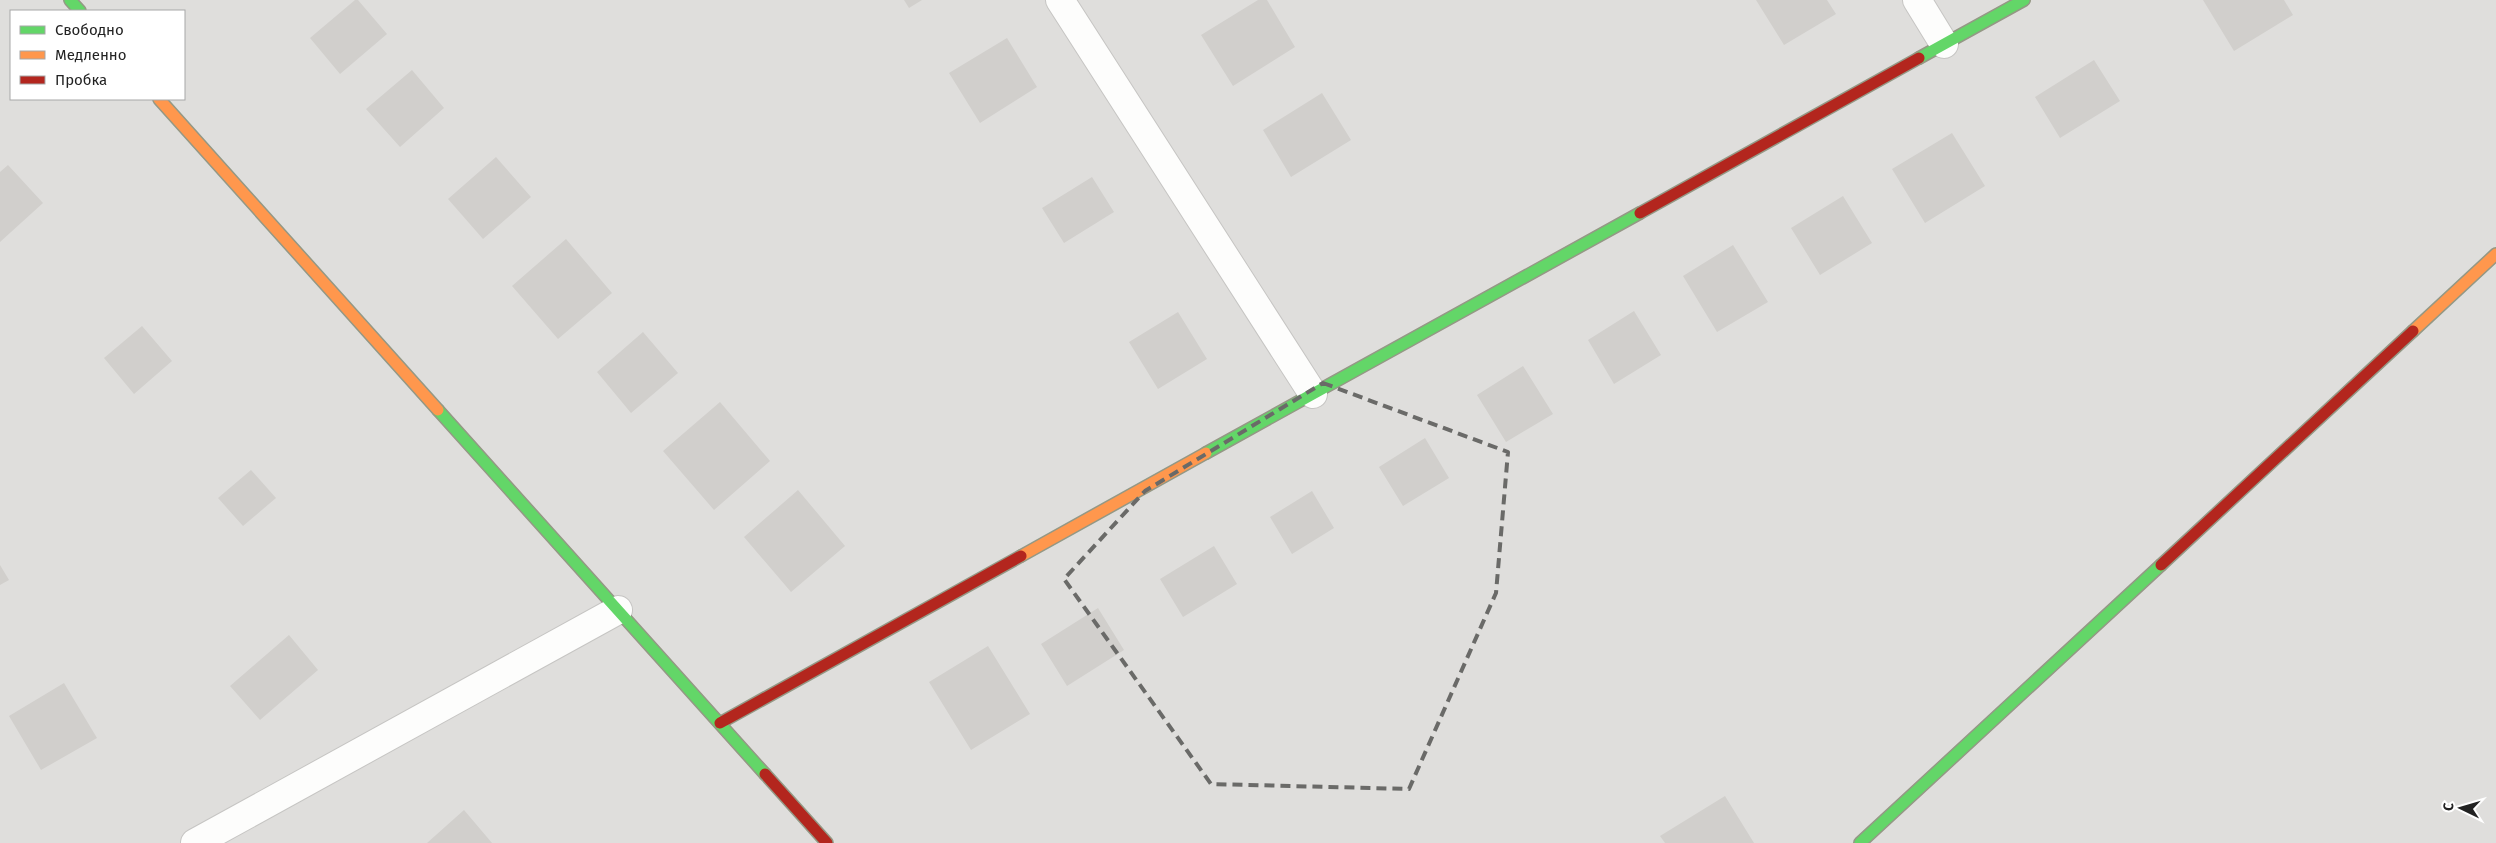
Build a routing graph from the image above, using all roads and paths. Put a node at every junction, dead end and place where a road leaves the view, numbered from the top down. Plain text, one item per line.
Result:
1 (70, 0) edge
2 (1060, 0) edge
3 (1916, 0) edge
4 (2024, 0) edge
5 (79, 10) edge
6 (1944, 44) junction
7 (160, 100) edge
8 (2496, 254) edge
9 (1313, 394) junction
10 (618, 610) junction
11 (720, 723) junction
12 (195, 843) edge
13 (827, 843) edge
14 (1860, 843) edge

1 - 5 street
2 - 9 street
3 - 6 street
4 - 6 street
6 - 9 street
7 - 10 street
8 - 14 street
9 - 11 street
10 - 11 street
10 - 12 street
11 - 13 street

